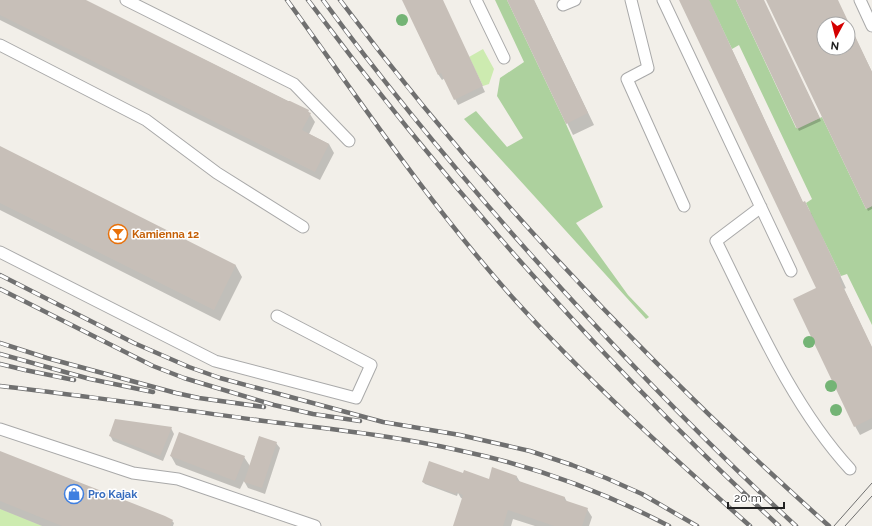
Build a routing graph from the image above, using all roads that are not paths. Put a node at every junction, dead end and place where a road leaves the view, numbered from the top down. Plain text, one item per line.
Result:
1 (126, 0) edge
2 (476, 0) edge
3 (575, 0) edge
4 (631, 0) edge
5 (663, 0) edge
6 (860, 0) edge
7 (563, 6) dead end
8 (872, 26) edge
9 (0, 45) edge
10 (504, 58) dead end
11 (349, 141) dead end
12 (684, 206) dead end
13 (761, 207) junction
14 (303, 226) dead end
15 (0, 252) edge
16 (791, 271) dead end
17 (277, 316) dead end
18 (0, 429) edge
19 (850, 469) dead end
20 (315, 526) edge

1 - 11 lane
2 - 10 lane
3 - 7 lane
4 - 12 lane
5 - 13 lane
6 - 8 lane
9 - 14 lane
13 - 16 lane
13 - 19 lane
15 - 17 lane
18 - 20 lane

